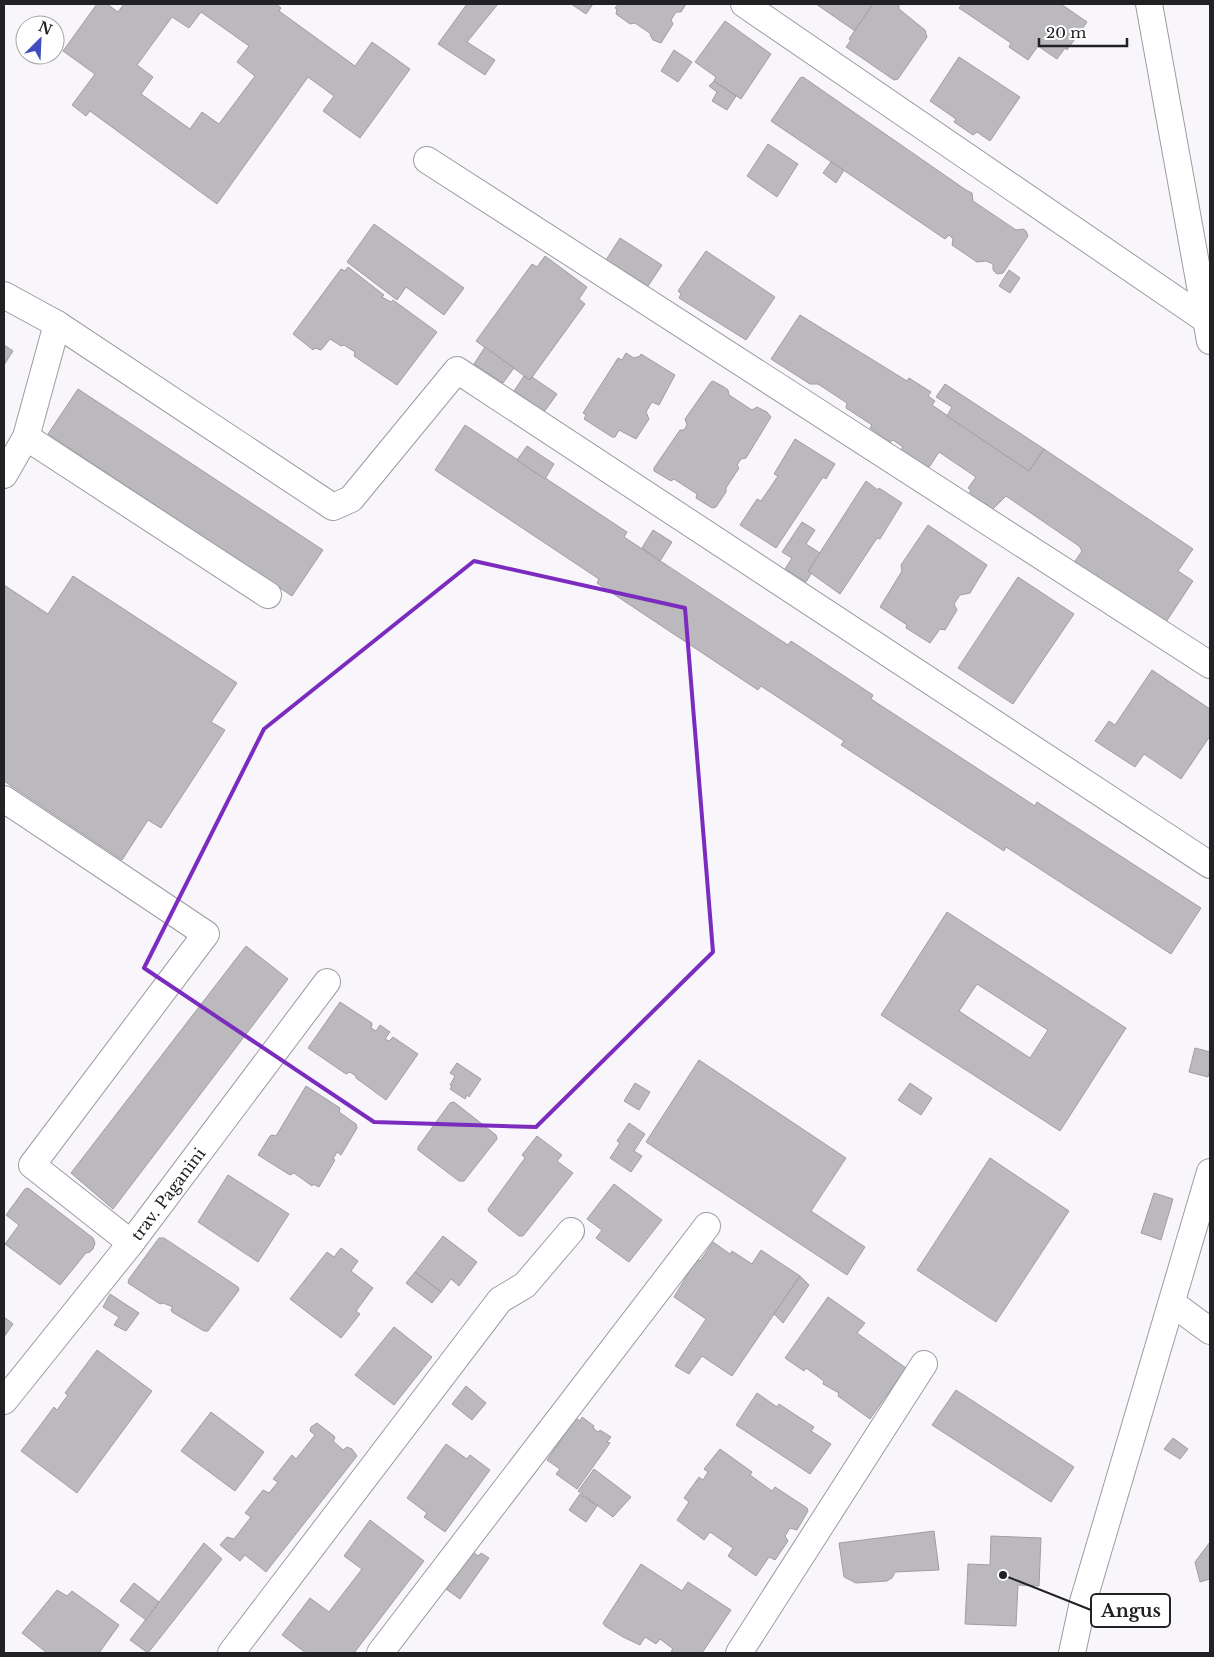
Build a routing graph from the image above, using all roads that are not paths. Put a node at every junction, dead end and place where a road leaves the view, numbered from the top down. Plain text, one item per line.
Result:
1 (744, 4) edge
2 (1149, 4) edge
3 (427, 160) dead end
4 (4, 296) edge
5 (58, 324) junction
6 (1208, 331) edge
7 (26, 437) junction
8 (4, 475) edge
9 (268, 595) dead end
10 (1210, 665) edge
11 (4, 799) edge
12 (1210, 865) edge
13 (327, 982) dead end
14 (1210, 1172) edge
15 (707, 1226) dead end
16 (571, 1231) dead end
17 (132, 1243) junction
18 (1172, 1304) junction
19 (1210, 1331) edge
20 (924, 1364) dead end
21 (4, 1401) edge
22 (231, 1653) edge
23 (380, 1653) edge
24 (739, 1653) edge
25 (1072, 1653) edge

1 - 6 street
2 - 6 street
3 - 10 street
4 - 5 street
5 - 7 street
5 - 12 street
7 - 8 street
7 - 9 street
11 - 17 street
13 - 17 street, trav. Paganini
14 - 18 street
15 - 23 street
16 - 22 street
17 - 21 street, trav. Paganini
18 - 19 street
18 - 25 street
20 - 24 street

